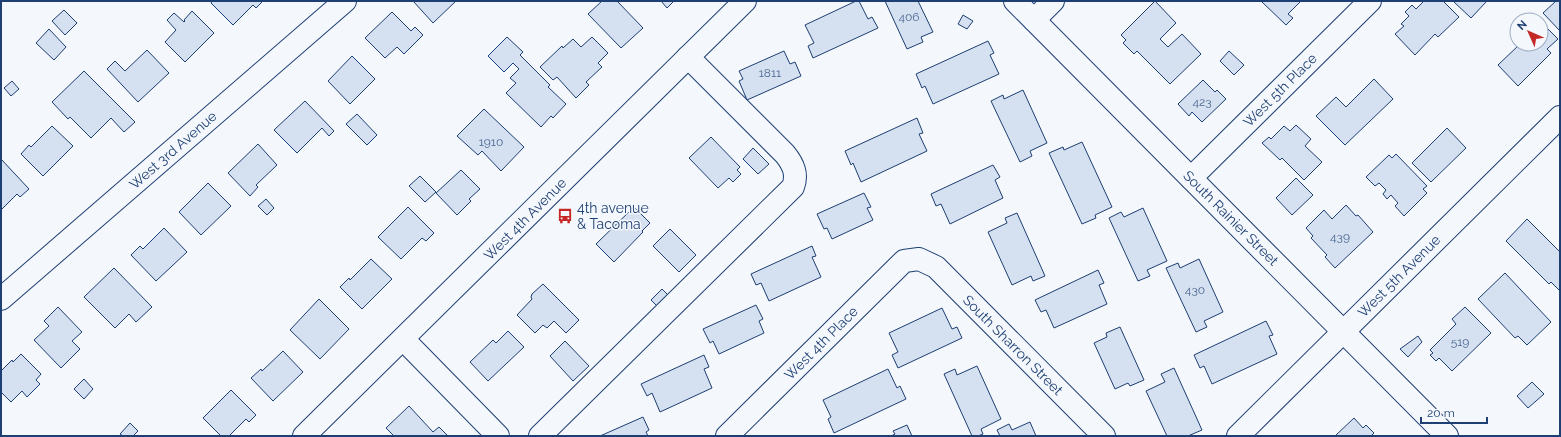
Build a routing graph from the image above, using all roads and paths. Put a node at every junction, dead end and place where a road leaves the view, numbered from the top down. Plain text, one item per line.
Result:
1 (345, 1) edge
2 (745, 1) edge
3 (1015, 1) edge
4 (1053, 1) edge
5 (1370, 1) edge
6 (1034, 20) junction
7 (688, 57) junction
8 (1560, 117) edge
9 (1191, 178) junction
10 (919, 259) joint
11 (1, 299) edge
12 (1343, 331) junction
13 (403, 339) junction
14 (304, 436) edge
15 (498, 436) edge
16 (540, 436) edge
17 (727, 436) edge
18 (1104, 436) edge
19 (1238, 436) edge
20 (1447, 436) edge

1 - 11 street, West 3rd Avenue
2 - 7 street, West 4th Avenue
3 - 6 street, South Rainier Street
4 - 6 street
5 - 9 street, West 5th Place
6 - 9 street, South Rainier Street
7 - 13 street, West 4th Avenue
7 - 16 street
8 - 12 street, West 5th Avenue
9 - 12 street, South Rainier Street
10 - 17 street, West 4th Place
10 - 18 street, South Sharron Street
12 - 19 street, West 5th Avenue
12 - 20 street, South Rainier Street
13 - 14 street, West 4th Avenue
13 - 15 street

